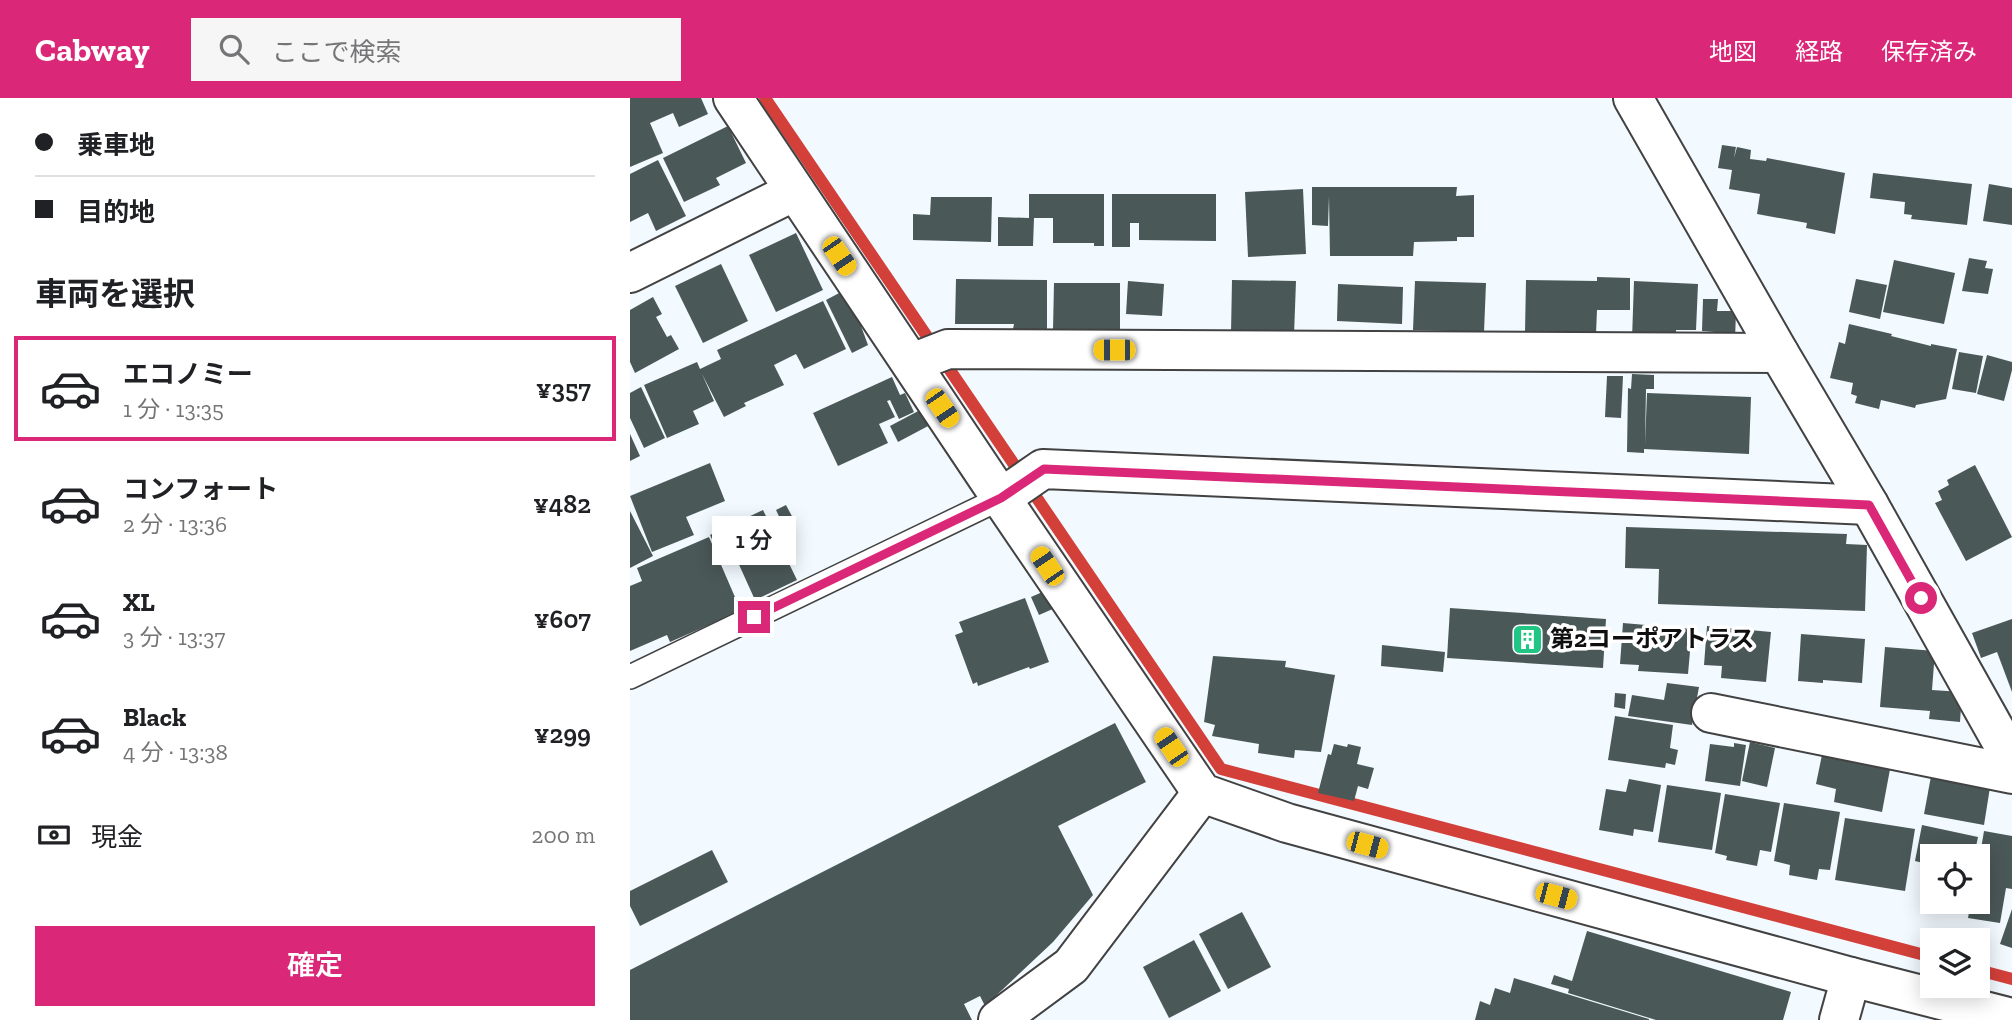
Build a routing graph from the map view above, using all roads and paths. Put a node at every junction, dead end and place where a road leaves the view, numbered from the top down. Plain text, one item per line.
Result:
1 (733, 98) edge
2 (1633, 98) edge
3 (795, 191) junction
4 (630, 273) edge
5 (1779, 353) junction
6 (912, 363) junction
7 (1001, 498) junction
8 (1869, 505) junction
9 (630, 677) edge
10 (1711, 713) dead end
11 (2012, 760) edge
12 (2012, 774) edge
13 (1202, 793) junction
14 (1851, 977) junction
15 (2012, 1018) edge
16 (998, 1020) edge
17 (1839, 1020) edge

1 - 3 street
2 - 5 street
3 - 4 street
3 - 6 street
5 - 6 street
5 - 8 street
6 - 7 street
7 - 8 street
7 - 9 lane
7 - 13 street
8 - 11 street
10 - 12 street
13 - 14 street
13 - 16 street
14 - 15 street
14 - 17 street

